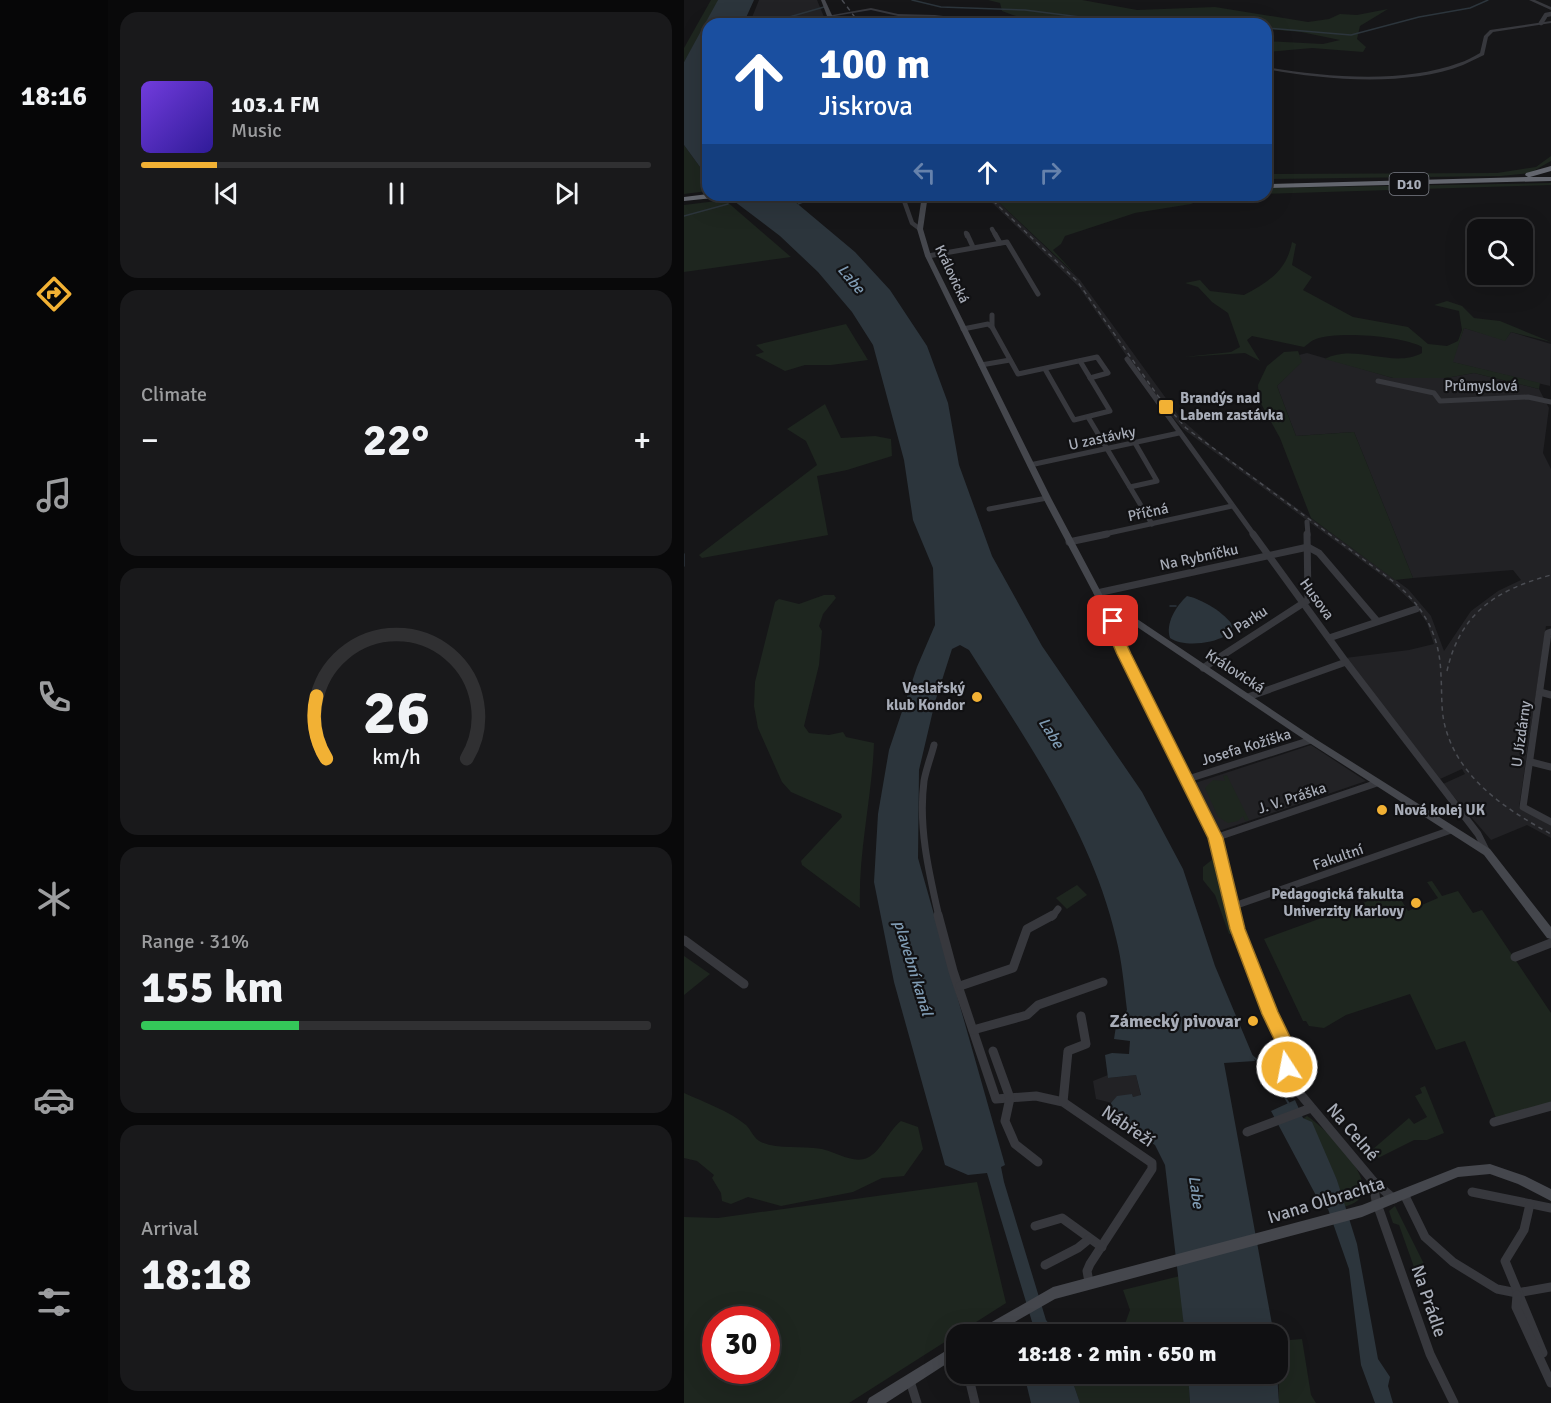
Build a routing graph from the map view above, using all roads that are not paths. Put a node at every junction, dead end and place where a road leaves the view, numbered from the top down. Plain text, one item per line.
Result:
1 (1531, 0) edge
2 (825, 5) edge
3 (1551, 9) edge
4 (1551, 14) edge
5 (829, 16) joint
6 (951, 18) edge
7 (1551, 22) edge
8 (1541, 23) junction
9 (1272, 69) edge
10 (1551, 168) edge
11 (1508, 178) junction
12 (1551, 178) edge
13 (1272, 184) edge
14 (1272, 184) edge
15 (702, 194) edge
16 (702, 197) edge
17 (684, 198) edge
18 (904, 201) edge
19 (924, 201) edge
20 (920, 229) junction
21 (992, 229) dead end
22 (966, 233) dead end
23 (1000, 243) junction
24 (973, 247) junction
25 (928, 256) junction
26 (1038, 294) dead end
27 (992, 315) dead end
28 (992, 327) junction
29 (963, 329) junction
30 (1127, 359) dead end
31 (1010, 360) junction
32 (1080, 361) junction
33 (981, 365) junction
34 (1045, 369) junction
35 (1090, 378) junction
36 (1378, 381) dead end
37 (1549, 400) edge
38 (1088, 417) junction
39 (1179, 433) junction
40 (1135, 443) junction
41 (1108, 449) junction
42 (1030, 465) junction
43 (1130, 487) junction
44 (1047, 498) junction
45 (1233, 506) junction
46 (989, 509) dead end
47 (1307, 522) dead end
48 (1152, 524) junction
49 (1069, 542) junction
50 (1308, 546) junction
51 (1268, 556) junction
52 (1097, 593) junction
53 (1304, 603) junction
54 (1416, 609) dead end
55 (1116, 612) junction
56 (1377, 621) junction
57 (1550, 633) edge
58 (1329, 638) junction
59 (1346, 662) junction
60 (1203, 668) junction
61 (1540, 692) junction
62 (1551, 695) edge
63 (1248, 697) junction
64 (1311, 740) junction
65 (934, 745) dead end
66 (1531, 762) junction
67 (1551, 767) edge
68 (1188, 779) junction
69 (1377, 783) junction
70 (1551, 822) edge
71 (1451, 830) junction
72 (1215, 838) junction
73 (1487, 852) junction
74 (1234, 906) junction
75 (1058, 909) dead end
76 (1551, 935) edge
77 (684, 940) edge
78 (1551, 944) edge
79 (1515, 957) dead end
80 (1103, 982) dead end
81 (744, 984) dead end
82 (960, 986) junction
83 (1081, 1016) dead end
84 (973, 1030) junction
85 (993, 1051) dead end
86 (1010, 1098) junction
87 (1063, 1102) junction
88 (1551, 1106) edge
89 (1307, 1110) junction
90 (1494, 1122) dead end
91 (1247, 1132) dead end
92 (1038, 1162) dead end
93 (1373, 1181) junction
94 (1472, 1192) dead end
95 (1551, 1195) edge
96 (1399, 1197) junction
97 (1530, 1204) junction
98 (1379, 1206) junction
99 (1551, 1208) edge
100 (1035, 1226) dead end
101 (1089, 1239) junction
102 (1102, 1247) junction
103 (1045, 1265) dead end
104 (1089, 1282) junction
105 (1551, 1287) edge
106 (1517, 1293) junction
107 (998, 1324) edge
108 (1543, 1353) dead end
109 (946, 1357) edge
110 (1548, 1379) edge
111 (910, 1381) junction
112 (970, 1384) edge
113 (916, 1402) edge
114 (874, 1403) edge
115 (975, 1403) edge
116 (1454, 1403) edge

1 - 3 street
2 - 5 main road
4 - 8 street
5 - 6 street
7 - 8 street
8 - 9 street
10 - 11 highway
11 - 12 highway, D10
11 - 13 highway, D10
12 - 14 highway, D10
15 - 17 highway
16 - 17 highway
18 - 20 street, Královická
19 - 20 main road, Královická
20 - 25 main road, Královická
21 - 23 street
22 - 24 street
23 - 24 street
23 - 26 street
24 - 25 street
25 - 29 main road, Královická
27 - 28 street
28 - 29 street
28 - 31 street
29 - 33 main road, Královická
30 - 39 street, Husova
31 - 33 street
31 - 34 street
32 - 34 street
32 - 35 street
32 - 35 street
33 - 42 main road, Královická
34 - 38 street
35 - 38 street
36 - 37 street, Průmyslová
38 - 41 street
39 - 40 street, U zastávky
39 - 45 street, Husova
40 - 41 street, U zastávky
40 - 43 street
41 - 42 street, U zastávky
41 - 43 street
42 - 44 main road, Královická
43 - 48 street
44 - 46 street
44 - 49 main road, Královická
45 - 48 street, Příčná
45 - 51 street, Husova
47 - 50 street
48 - 49 street, Příčná
49 - 52 main road, Královická
50 - 51 street, Na Rybníčku
50 - 53 street
50 - 56 street
51 - 52 street, Na Rybníčku
51 - 53 street, Husova
52 - 55 main road, Královická
53 - 58 street, Husova
53 - 60 street, U Parku
54 - 56 street
55 - 60 main road, Královická
55 - 68 street, Na Celné
56 - 58 street
57 - 61 street, U Jízdárny
58 - 59 street, Husova
59 - 63 street
59 - 73 street, Husova
60 - 63 main road, Královická
61 - 62 street
61 - 66 street, U Jízdárny
63 - 64 main road, Královická
64 - 68 street, Josefa Kožíška
64 - 69 main road, Královická
65 - 82 street
66 - 67 street
66 - 70 street, U Jízdárny
68 - 72 street, Na Celné
69 - 71 main road, Královická
69 - 72 street, J. V. Práška
71 - 73 main road, Královická
71 - 74 street, Fakultní
72 - 74 street, Na Celné
73 - 76 main road, Královická
74 - 89 street, Na Celné
75 - 82 street
77 - 81 street
78 - 79 street
80 - 84 street
82 - 84 street
83 - 87 street
84 - 86 street
85 - 86 street
86 - 87 street, Nábřeží
86 - 92 street
87 - 102 street, Nábřeží
88 - 90 street
89 - 91 street
89 - 93 street, Na Celné
93 - 96 street, Na Celné
93 - 98 street, Na Prádle
94 - 97 street
95 - 96 main road, Ivana Olbrachta
96 - 98 main road, Ivana Olbrachta
96 - 106 street
97 - 99 street
97 - 106 street
98 - 104 main road, Ivana Olbrachta
98 - 116 street, Na Prádle
100 - 101 street
101 - 102 street
101 - 103 street
102 - 104 street, Nábřeží
104 - 107 main road, Ivana Olbrachta
105 - 106 street
106 - 108 street
106 - 110 street
109 - 111 main road
111 - 113 street
111 - 114 main road
112 - 115 street

